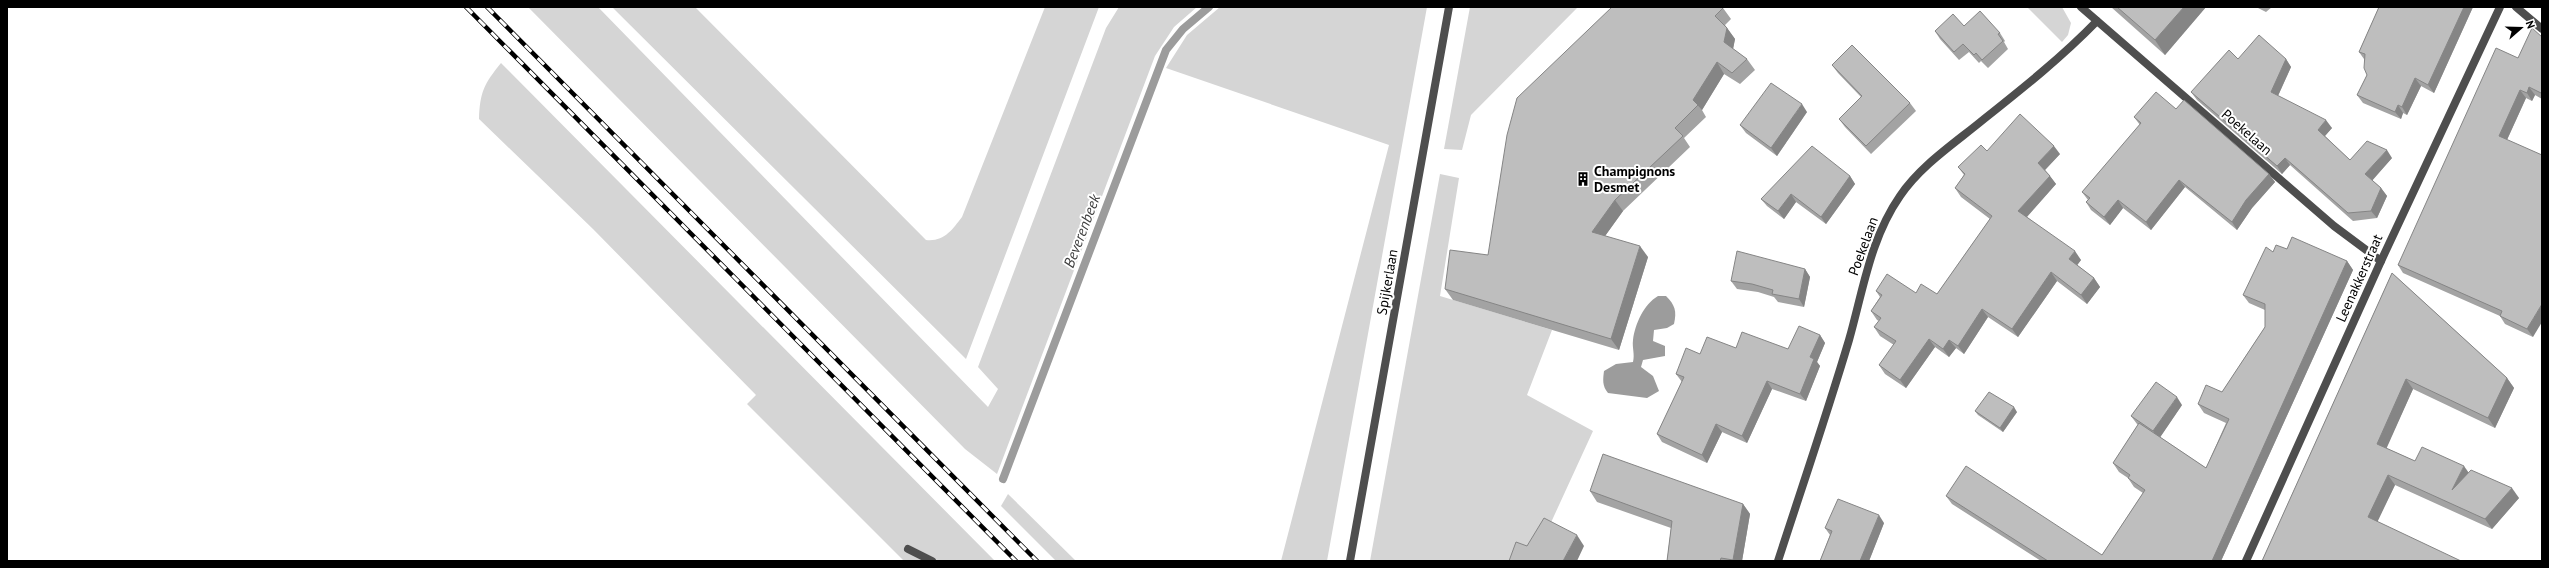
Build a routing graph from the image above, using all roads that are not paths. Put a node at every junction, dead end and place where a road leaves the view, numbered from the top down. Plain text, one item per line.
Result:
1 (1449, 7) edge
2 (2081, 7) edge
3 (2500, 7) edge
4 (2516, 7) edge
5 (2097, 21) junction
6 (2542, 29) edge
7 (2381, 261) junction
8 (908, 549) dead end
9 (932, 561) edge
10 (1350, 561) edge
11 (1778, 561) edge
12 (2246, 561) edge

1 - 10 street, Spijkerlaan
2 - 5 street, Poekelaan
3 - 7 street, Leenakkerstraat
4 - 6 street
5 - 7 street, Poekelaan
5 - 11 street, Poekelaan
7 - 12 street, Leenakkerstraat
8 - 9 street

